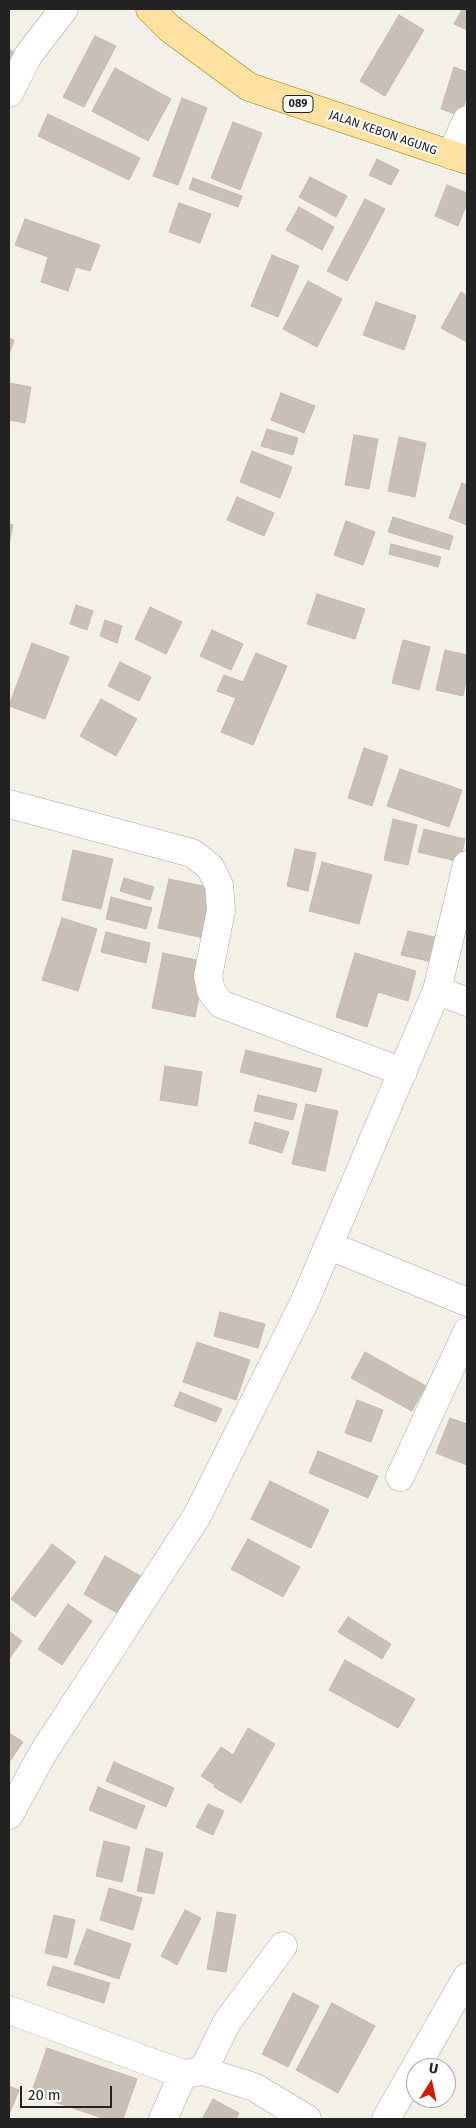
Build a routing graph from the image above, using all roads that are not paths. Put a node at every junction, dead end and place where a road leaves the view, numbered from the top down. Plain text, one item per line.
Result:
1 (64, 9) edge
2 (150, 9) edge
3 (9, 93) edge
4 (467, 120) edge
5 (459, 158) edge
6 (9, 804) edge
7 (467, 865) edge
8 (437, 990) junction
9 (467, 1002) edge
10 (403, 1072) junction
11 (330, 1246) junction
12 (467, 1302) edge
13 (467, 1332) edge
14 (400, 1477) dead end
15 (9, 1815) edge
16 (283, 1946) dead end
17 (467, 1977) edge
18 (9, 2010) edge
19 (193, 2072) junction
20 (163, 2119) edge
21 (308, 2119) edge
22 (386, 2119) edge

1 - 3 street
2 - 5 main road, JALAN KEBON AGUNG / 089
4 - 5 street
6 - 10 street
7 - 8 street
8 - 9 street
8 - 10 street
10 - 11 street
11 - 12 street
11 - 15 street
13 - 14 street
16 - 19 street
17 - 22 street
18 - 19 street
19 - 20 street
19 - 21 street

